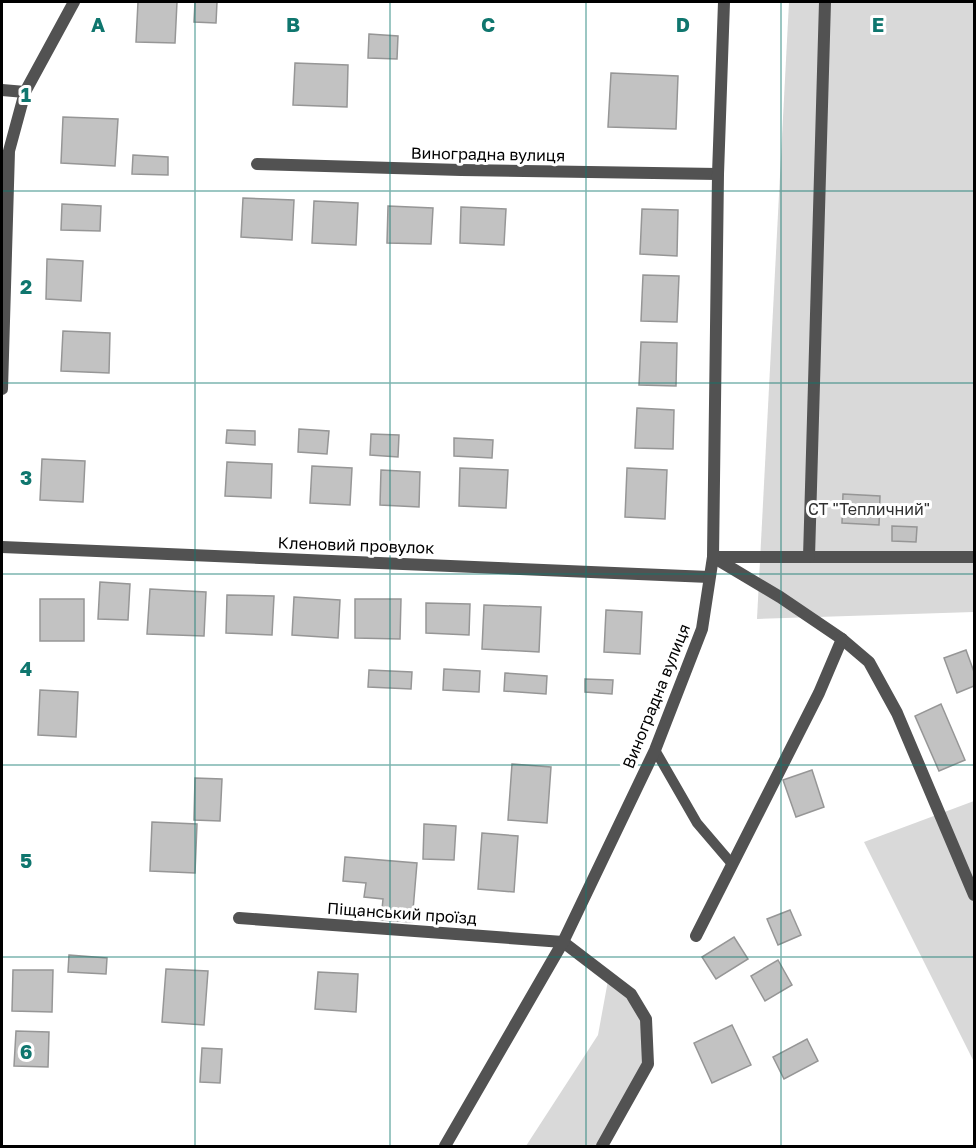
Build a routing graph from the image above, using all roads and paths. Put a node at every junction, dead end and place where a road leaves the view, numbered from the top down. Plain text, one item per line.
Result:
1 (74, 2) edge
2 (724, 2) edge
3 (825, 2) edge
4 (2, 90) edge
5 (25, 92) junction
6 (258, 164) dead end
7 (718, 174) junction
8 (2, 389) edge
9 (2, 547) edge
10 (713, 557) junction
11 (809, 557) junction
12 (975, 557) edge
13 (709, 577) junction
14 (842, 639) junction
15 (655, 750) junction
16 (732, 864) junction
17 (971, 877) edge
18 (975, 895) edge
19 (239, 918) dead end
20 (696, 936) dead end
21 (563, 942) junction
22 (445, 1146) edge
23 (602, 1146) edge

1 - 5 street
2 - 7 street, Виноградна вулиця
3 - 11 street
4 - 5 street
5 - 8 street
6 - 7 street, Виноградна вулиця
7 - 10 street, Виноградна вулиця
9 - 13 street, Кленовий провулок
10 - 11 street
10 - 13 street, Виноградна вулиця
10 - 14 street
11 - 12 street
13 - 15 street, Виноградна вулиця
14 - 16 street
14 - 17 street
15 - 16 lane
15 - 21 street, Виноградна вулиця
16 - 20 street
17 - 18 street
19 - 21 street, Піщанський проїзд
21 - 22 street, Виноградна вулиця
21 - 23 street

